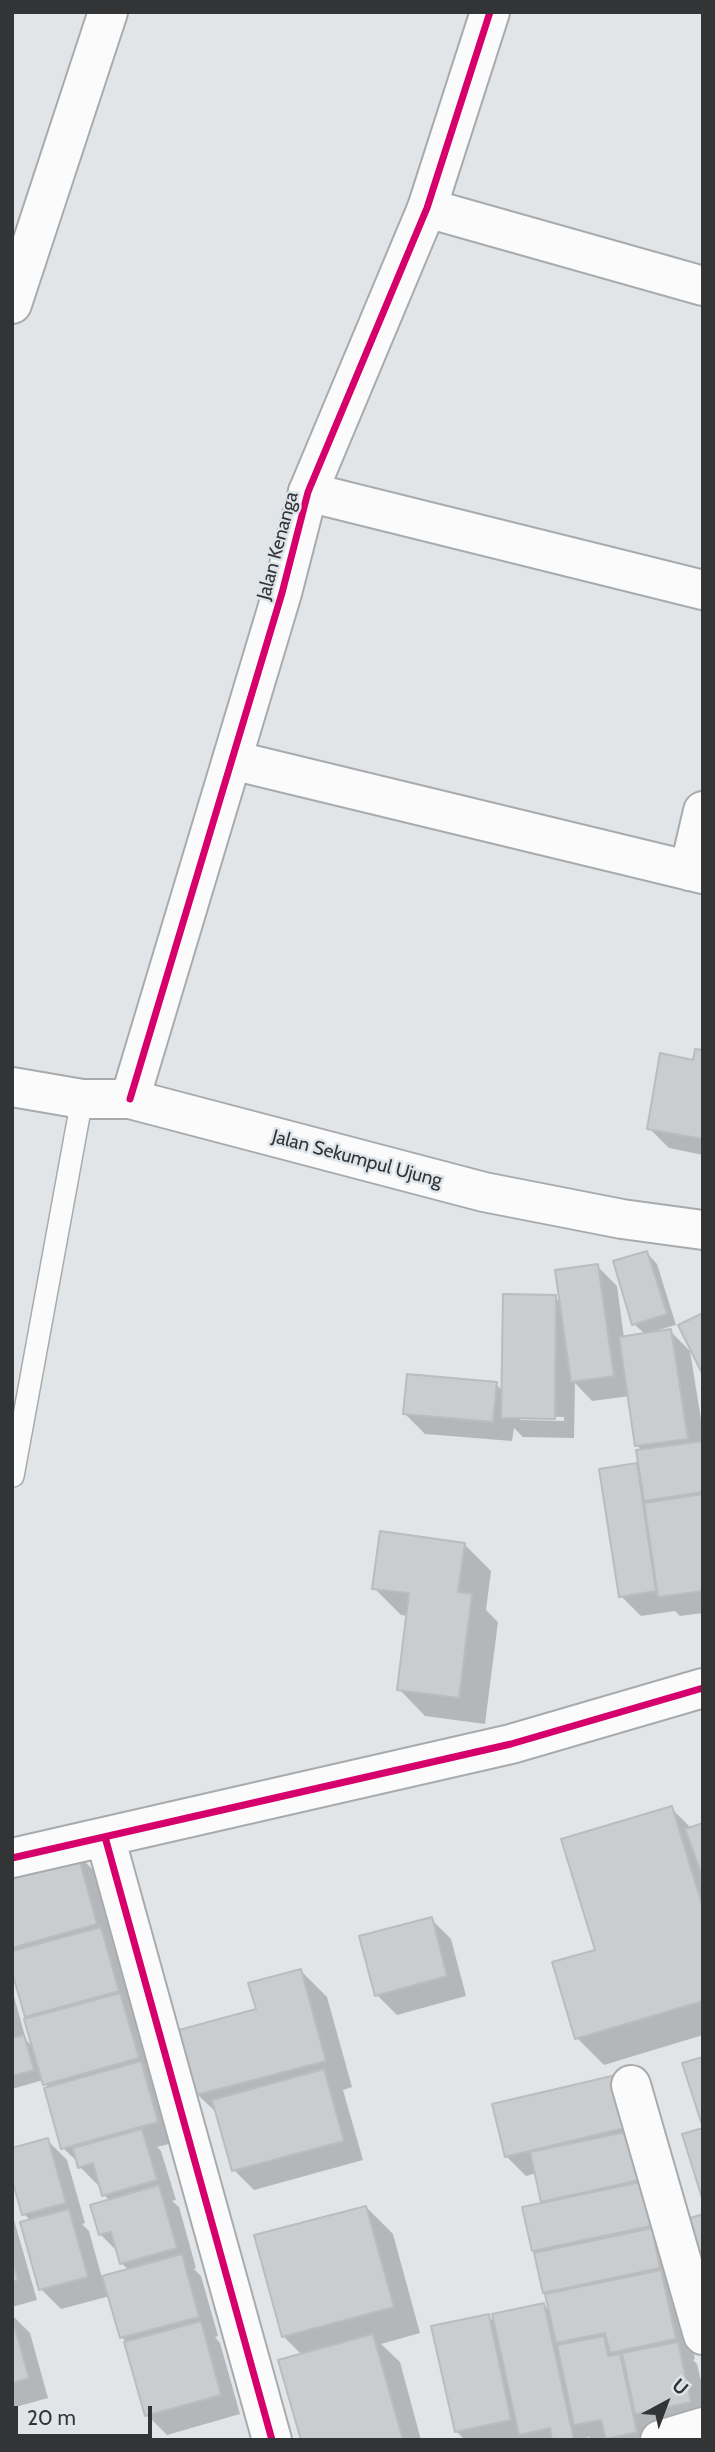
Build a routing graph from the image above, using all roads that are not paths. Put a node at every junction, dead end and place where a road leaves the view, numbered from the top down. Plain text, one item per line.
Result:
1 (108, 12) edge
2 (489, 12) edge
3 (427, 208) junction
4 (703, 286) edge
5 (12, 304) edge
6 (308, 492) junction
7 (703, 590) edge
8 (232, 760) junction
9 (703, 811) edge
10 (696, 872) edge
11 (12, 1087) edge
12 (82, 1099) junction
13 (130, 1099) junction
14 (703, 1230) edge
15 (13, 1476) edge
16 (703, 1688) edge
17 (105, 1837) junction
18 (12, 1858) edge
19 (631, 2085) dead end
20 (703, 2335) edge
21 (703, 2427) edge
22 (663, 2439) edge
23 (272, 2440) edge

1 - 5 street
2 - 3 street, Jalan Kenanga
3 - 4 street
3 - 6 street, Jalan Kenanga
6 - 7 street
6 - 8 street, Jalan Kenanga
8 - 10 street
8 - 13 street, Jalan Kenanga
9 - 10 street
11 - 12 street, Jalan Sekumpul Ujung
12 - 13 street, Jalan Sekumpul Ujung
12 - 15 lane
13 - 14 street, Jalan Sekumpul Ujung
16 - 17 street
17 - 18 street
17 - 23 street
19 - 20 street
21 - 22 street

